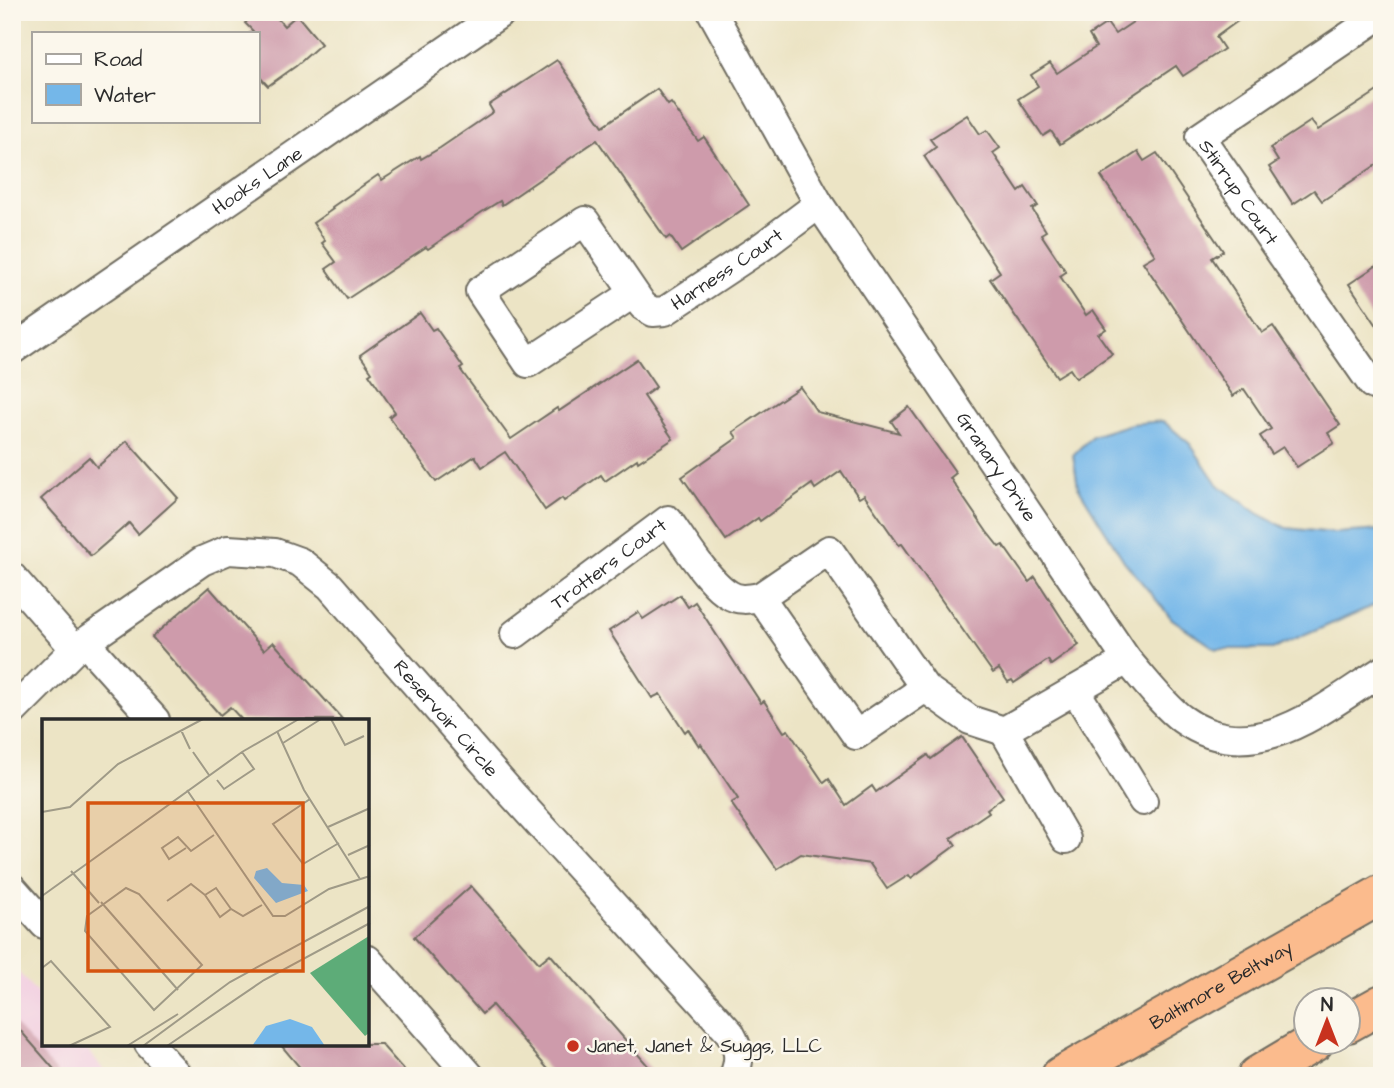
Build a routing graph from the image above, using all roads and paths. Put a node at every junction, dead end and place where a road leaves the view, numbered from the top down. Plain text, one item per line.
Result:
1 (502, 12) edge
2 (712, 12) edge
3 (1382, 14) edge
4 (820, 204) junction
5 (634, 293) junction
6 (12, 350) edge
7 (1382, 389) edge
8 (12, 577) edge
9 (760, 597) junction
10 (515, 634) dead end
11 (80, 645) junction
12 (1127, 660) junction
13 (1382, 671) edge
14 (925, 688) junction
15 (1075, 690) junction
16 (12, 712) edge
17 (154, 719) edge
18 (1003, 731) junction
19 (1143, 801) dead end
20 (1066, 839) dead end
21 (12, 888) edge
22 (1382, 894) edge
23 (42, 922) edge
24 (369, 961) edge
25 (1382, 1004) edge
26 (1362, 1016) edge
27 (151, 1046) edge
28 (1292, 1055) edge
29 (178, 1076) edge
30 (470, 1076) edge
31 (734, 1076) edge
32 (1061, 1076) edge
33 (1257, 1076) edge

1 - 6 street, Hooks Lane
2 - 4 street, Granary Drive
3 - 7 street, Stirrup Court
4 - 5 street, Harness Court
4 - 12 street, Granary Drive
5 - 5 street, Harness Court
8 - 11 street
9 - 10 street, Trotters Court
9 - 14 street
9 - 14 street
11 - 16 street, Reservoir Circle
11 - 17 street
11 - 31 street, Reservoir Circle
12 - 13 street, Granary Drive
12 - 15 street
14 - 18 street
15 - 18 street
15 - 19 street
18 - 20 street
21 - 23 street
22 - 32 highway, Baltimore Beltway
24 - 30 street
25 - 26 highway
27 - 29 street
28 - 33 highway

